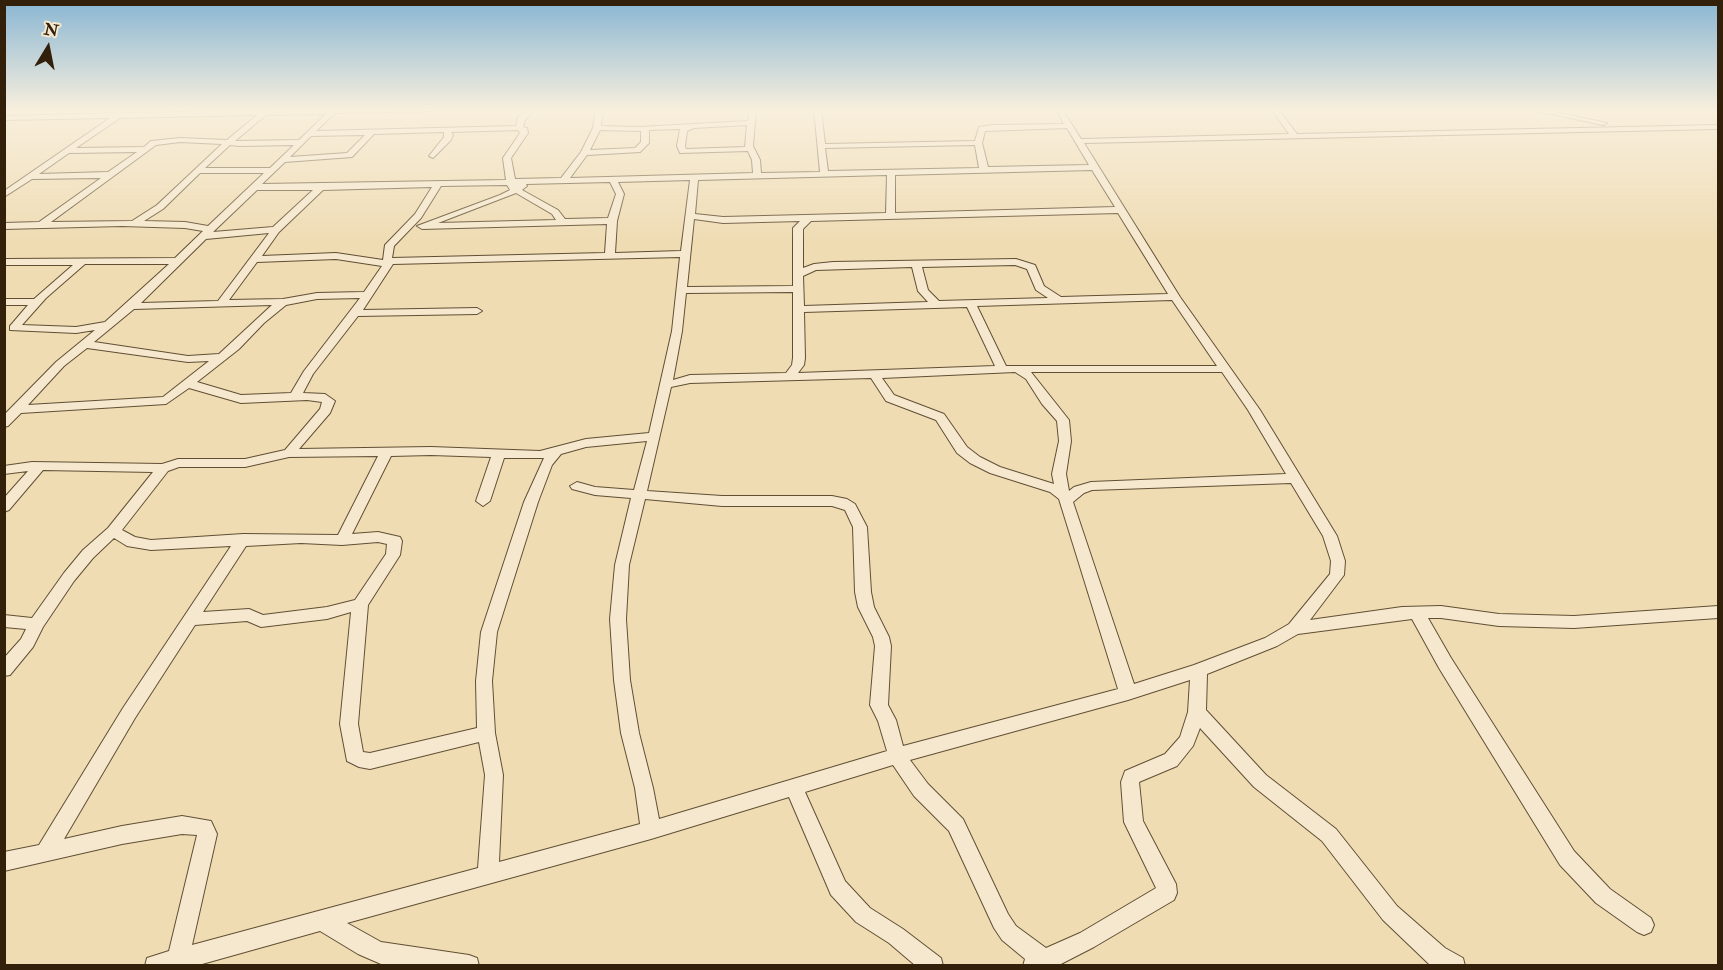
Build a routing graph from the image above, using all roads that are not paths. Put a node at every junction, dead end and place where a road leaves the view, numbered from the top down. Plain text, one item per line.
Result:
1 (63, 154) edge
2 (136, 154) edge
3 (215, 154) edge
4 (287, 154) edge
5 (351, 154) edge
6 (511, 154) edge
7 (584, 154) edge
8 (753, 154) edge
9 (821, 154) edge
10 (981, 154) edge
11 (1088, 154) edge
12 (281, 160) junction
13 (1096, 167) junction
14 (270, 170) junction
15 (984, 170) junction
16 (197, 171) junction
17 (891, 171) junction
18 (824, 173) junction
19 (757, 174) junction
20 (108, 175) junction
21 (30, 178) junction
22 (694, 178) junction
23 (564, 180) junction
24 (613, 180) junction
25 (439, 183) junction
26 (514, 185) junction
27 (255, 187) junction
28 (321, 187) junction
29 (4, 195) edge
30 (1120, 210) junction
31 (224, 214) junction
32 (689, 216) junction
33 (890, 216) junction
34 (787, 218) junction
35 (808, 218) junction
36 (612, 221) junction
37 (132, 224) junction
38 (561, 224) junction
39 (41, 225) junction
40 (185, 225) junction
41 (4, 226) edge
42 (422, 226) junction
43 (798, 226) junction
44 (276, 230) junction
45 (206, 232) junction
46 (400, 233) junction
47 (684, 254) junction
48 (610, 255) junction
49 (254, 259) junction
50 (797, 260) junction
51 (177, 261) junction
52 (4, 262) edge
53 (82, 262) junction
54 (388, 262) junction
55 (916, 263) junction
56 (819, 266) junction
57 (797, 275) junction
58 (797, 289) junction
59 (682, 290) junction
60 (366, 295) junction
61 (1175, 297) junction
62 (1061, 301) junction
63 (4, 302) edge
64 (36, 302) junction
65 (222, 302) junction
66 (283, 302) junction
67 (937, 305) junction
68 (971, 305) junction
69 (131, 306) junction
70 (798, 309) junction
71 (477, 311) dead end
72 (355, 313) junction
73 (110, 323) junction
74 (85, 344) junction
75 (221, 357) junction
76 (1002, 369) junction
77 (1018, 369) junction
78 (1224, 369) junction
79 (874, 374) junction
80 (790, 376) junction
81 (190, 381) junction
82 (665, 385) junction
83 (294, 398) junction
84 (18, 409) junction
85 (4, 423) edge
86 (655, 436) junction
87 (556, 451) junction
88 (387, 452) junction
89 (290, 453) junction
90 (498, 453) junction
91 (39, 467) junction
92 (163, 468) junction
93 (4, 470) edge
94 (1296, 478) junction
95 (577, 486) dead end
96 (639, 493) junction
97 (1065, 497) junction
98 (483, 501) dead end
99 (4, 507) edge
100 (113, 531) junction
101 (243, 539) junction
102 (342, 540) junction
103 (360, 604) junction
104 (1718, 613) edge
105 (1417, 614) junction
106 (192, 619) junction
107 (4, 621) edge
108 (36, 624) junction
109 (1295, 628) junction
110 (4, 670) edge
111 (1199, 670) junction
112 (1128, 693) junction
113 (1197, 712) junction
114 (486, 733) junction
115 (897, 756) junction
116 (794, 788) junction
117 (651, 830) junction
118 (44, 854) junction
119 (4, 862) edge
120 (488, 874) junction
121 (324, 921) junction
122 (1644, 925) dead end
123 (178, 959) junction
124 (1039, 963) edge
125 (155, 966) edge
126 (469, 966) edge
127 (933, 966) edge
128 (1455, 966) edge

1 - 21 street
2 - 20 street
3 - 16 street
4 - 12 street
5 - 12 street
6 - 26 street
7 - 23 street
8 - 19 street
9 - 18 street
10 - 15 street
11 - 13 street
12 - 14 street
13 - 15 street
13 - 30 street
14 - 16 street
14 - 27 street
15 - 17 street
16 - 37 street
17 - 18 street
17 - 33 street
18 - 19 street
19 - 22 street
20 - 21 street
20 - 39 street
21 - 29 street
22 - 24 street
22 - 32 street
23 - 24 street
23 - 26 street
24 - 36 street
25 - 26 street
25 - 28 street
25 - 46 street
26 - 38 street
26 - 42 street
27 - 28 street
27 - 31 street
28 - 44 street
30 - 33 street
30 - 61 street
31 - 40 street
31 - 45 street
32 - 34 street
32 - 47 street
33 - 35 street
34 - 35 street
34 - 43 street
35 - 43 street
36 - 38 street
36 - 48 street
37 - 39 street
37 - 40 street
38 - 42 street
39 - 41 street
40 - 45 street
42 - 46 street
43 - 50 street
44 - 45 street
44 - 49 street
45 - 51 street
46 - 54 street
47 - 48 street
47 - 59 street
48 - 54 street
49 - 54 street
49 - 65 street
50 - 56 street
50 - 57 street
51 - 53 street
51 - 69 street
52 - 53 street
53 - 64 street
54 - 60 street
55 - 56 street
55 - 62 street
55 - 67 street
56 - 57 street
57 - 58 street
58 - 59 street
58 - 70 street
59 - 82 street
60 - 66 street
60 - 72 street
61 - 62 street
61 - 78 street
62 - 68 street
63 - 64 street
64 - 73 street
65 - 66 street
65 - 69 street
66 - 75 street
67 - 68 street
67 - 70 street
68 - 76 street
69 - 73 street
70 - 80 street
71 - 72 street
72 - 83 street
73 - 74 street
74 - 75 street
74 - 84 street
75 - 81 street
76 - 77 street
76 - 79 street
77 - 78 street
77 - 97 street
78 - 94 street
79 - 80 street
79 - 97 street
80 - 82 street
81 - 83 street
81 - 84 street
82 - 86 street
83 - 89 street
84 - 85 street
86 - 87 street
86 - 96 street
87 - 90 street
87 - 114 street
88 - 89 street
88 - 90 street
88 - 102 street
89 - 92 street
90 - 98 street
91 - 92 street
91 - 93 street
91 - 99 street
92 - 100 street
94 - 97 street
94 - 109 street
95 - 96 street
96 - 115 street
96 - 117 street
97 - 112 street
100 - 101 street
100 - 108 street
101 - 102 street
101 - 106 street
102 - 103 street
103 - 106 street
103 - 114 street
104 - 105 street
105 - 109 street
105 - 122 street
106 - 118 street
107 - 108 street
108 - 110 street
109 - 111 street
111 - 112 street
111 - 113 street
112 - 115 street
113 - 124 street
113 - 128 street
114 - 120 street
115 - 116 street
115 - 124 street
116 - 117 street
116 - 127 street
117 - 120 street
118 - 119 street
118 - 123 street
120 - 121 street
121 - 123 street
121 - 126 street
123 - 125 street

